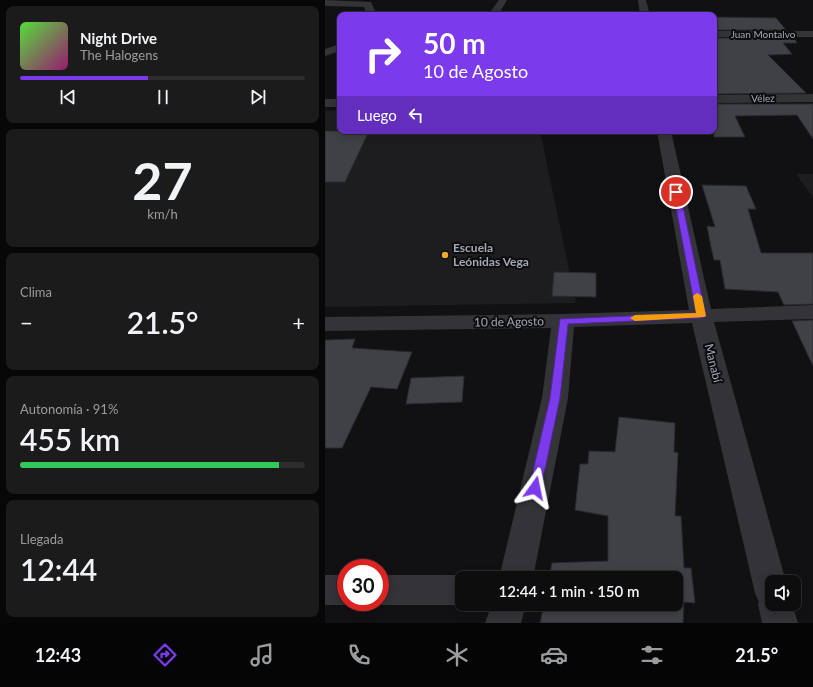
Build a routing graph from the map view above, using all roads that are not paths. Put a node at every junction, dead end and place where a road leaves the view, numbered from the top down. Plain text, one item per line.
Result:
1 (503, 0) edge
2 (642, 0) edge
3 (325, 3) edge
4 (371, 12) edge
5 (495, 12) edge
6 (644, 12) edge
7 (717, 34) edge
8 (813, 34) edge
9 (337, 48) edge
10 (325, 53) edge
11 (813, 98) edge
12 (717, 99) edge
13 (325, 103) edge
14 (337, 103) edge
15 (665, 134) edge
16 (813, 312) edge
17 (701, 316) junction
18 (563, 321) junction
19 (325, 324) edge
20 (517, 571) edge
21 (767, 575) edge
22 (325, 590) edge
23 (337, 590) edge
24 (389, 590) edge
25 (455, 590) edge
26 (507, 611) edge
27 (777, 611) edge
28 (503, 623) edge
29 (780, 623) edge

1 - 5 street
2 - 6 street
3 - 4 street
7 - 8 street, Juan Montalvo
9 - 10 street
11 - 12 street, Vélez
13 - 14 street
15 - 17 street, Manabí
16 - 17 street, 10 de Agosto
17 - 18 street, 10 de Agosto
17 - 21 street, Manabí
18 - 19 street, 10 de Agosto
18 - 20 street
22 - 23 street
24 - 25 street
26 - 28 street
27 - 29 street

